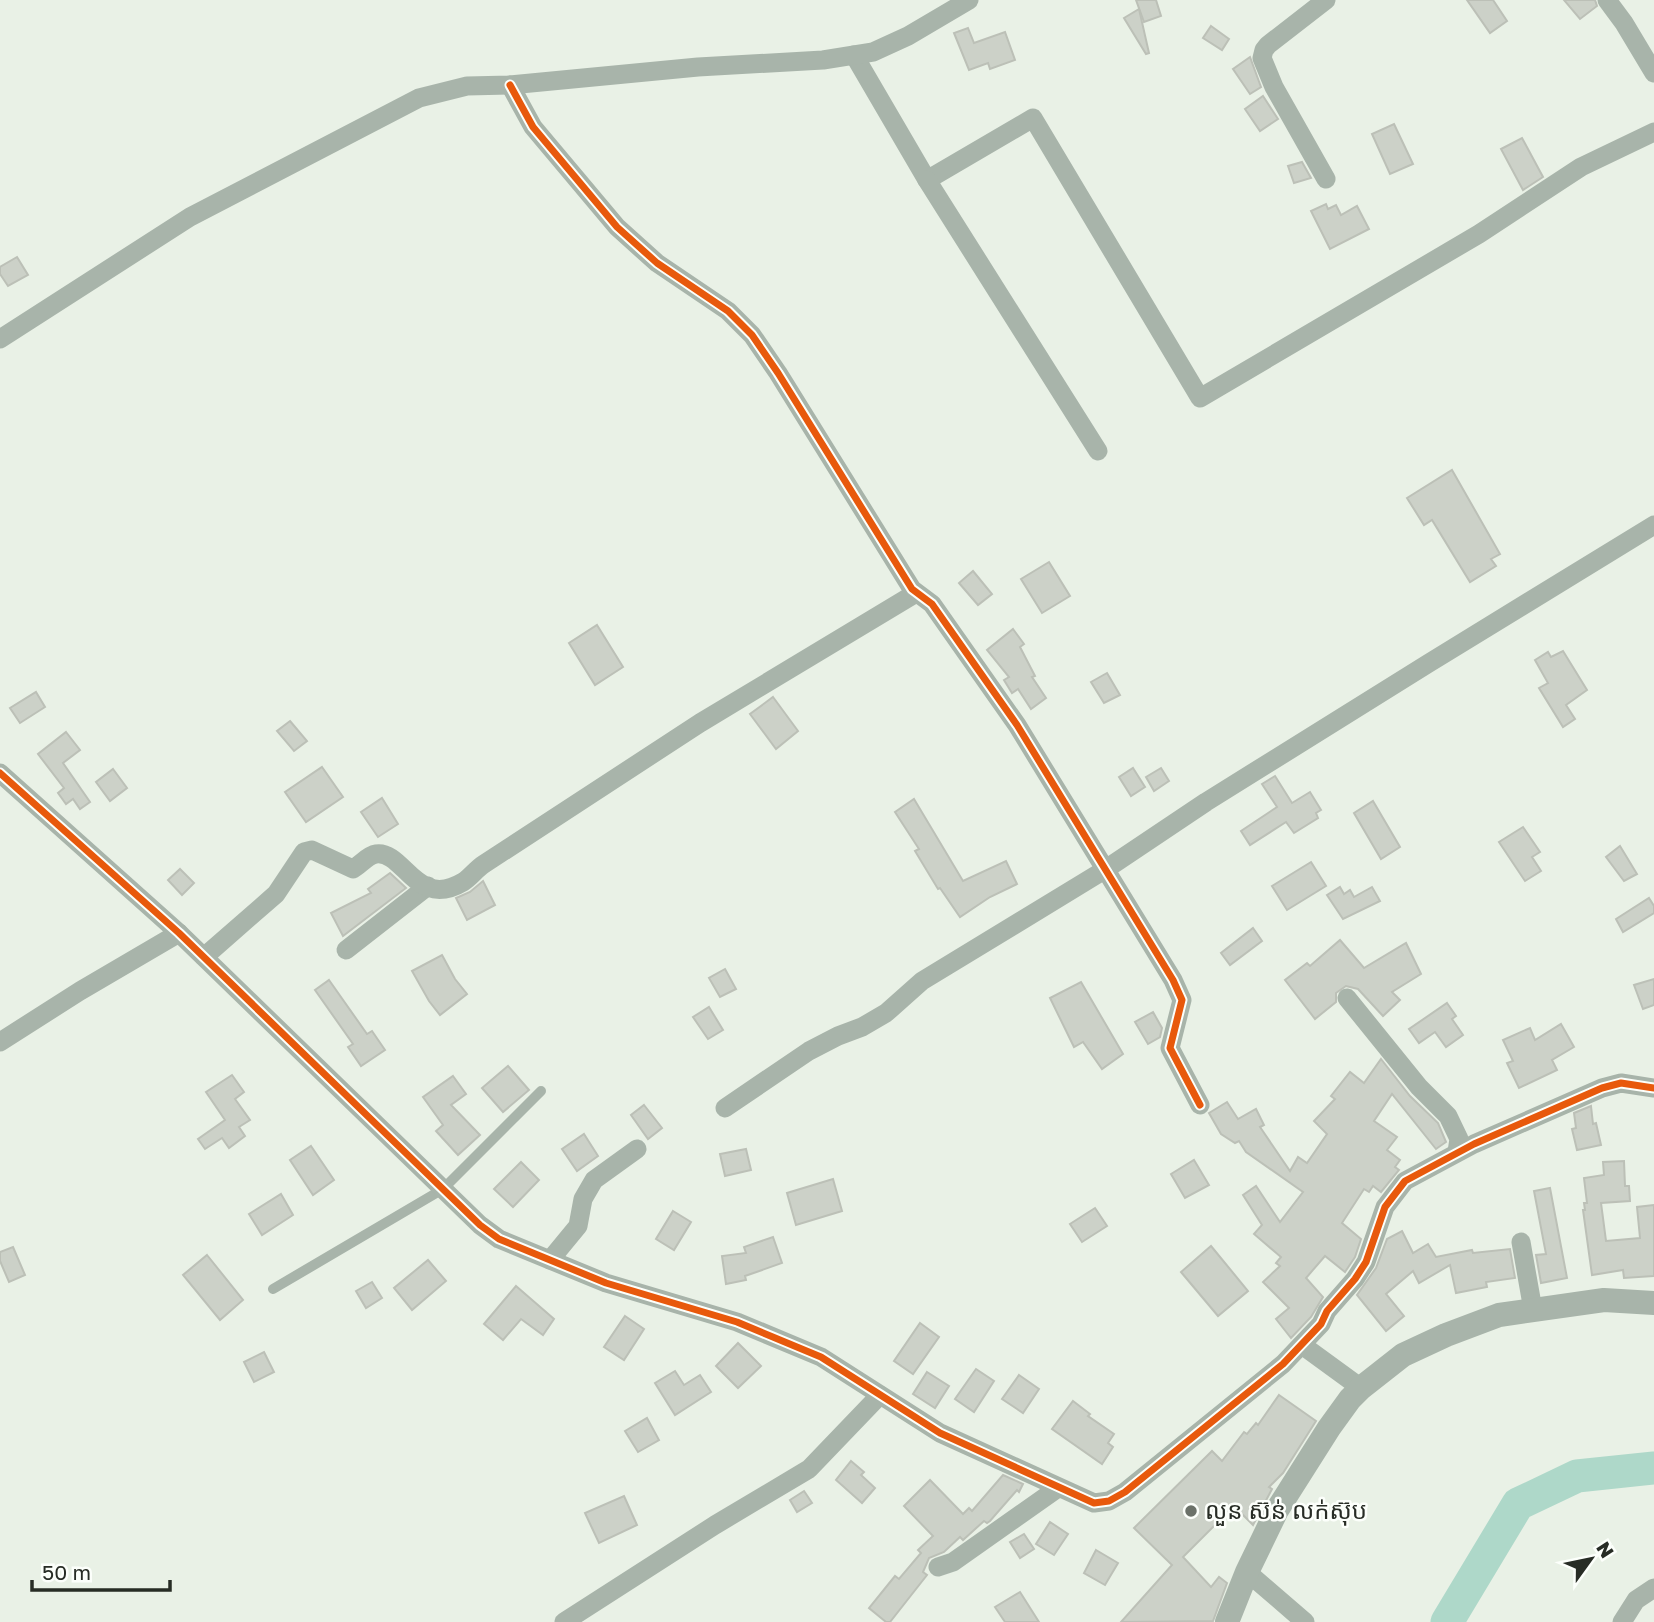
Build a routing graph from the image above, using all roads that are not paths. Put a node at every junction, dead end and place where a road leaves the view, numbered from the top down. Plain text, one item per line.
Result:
1 (969, 0) edge
2 (1326, 0) edge
3 (1607, 0) edge
4 (855, 55) junction
5 (1654, 74) edge
6 (510, 85) junction
7 (1654, 132) edge
8 (1326, 179) dead end
9 (928, 180) junction
10 (0, 338) edge
11 (1098, 451) dead end
12 (1654, 525) edge
13 (916, 593) junction
14 (0, 773) edge
15 (1106, 869) junction
16 (428, 886) junction
17 (179, 933) junction
18 (346, 950) dead end
19 (204, 957) junction
20 (1347, 998) dead end
21 (0, 1042) edge
22 (1654, 1088) edge
23 (541, 1091) dead end
24 (1200, 1105) dead end
25 (725, 1108) dead end
26 (637, 1149) dead end
27 (1457, 1152) junction
28 (443, 1189) junction
29 (1521, 1242) dead end
30 (550, 1260) junction
31 (272, 1289) dead end
32 (1654, 1303) edge
33 (1533, 1310) junction
34 (1302, 1345) junction
35 (1362, 1388) junction
36 (880, 1395) junction
37 (1058, 1488) junction
38 (938, 1567) dead end
39 (1247, 1572) junction
40 (1654, 1588) edge
41 (564, 1622) edge
42 (1227, 1622) edge
43 (1305, 1622) edge
44 (1622, 1622) edge

1 - 4 street
2 - 8 street
3 - 5 street
4 - 6 street
4 - 9 street
6 - 10 street
6 - 13 street
7 - 9 street
9 - 11 street
12 - 15 street
13 - 15 street
13 - 16 street
14 - 17 street
15 - 24 street
15 - 25 street
16 - 18 street
16 - 19 street
17 - 19 street
17 - 21 street
19 - 28 street
20 - 27 street
22 - 27 street
23 - 28 lane
26 - 30 street
27 - 34 street
28 - 30 street
28 - 31 lane
29 - 33 street
30 - 36 street
32 - 33 street
33 - 35 street
34 - 35 street
34 - 37 street
35 - 39 street
36 - 37 street
36 - 41 street
37 - 38 street
39 - 42 street
39 - 43 street
40 - 44 street

